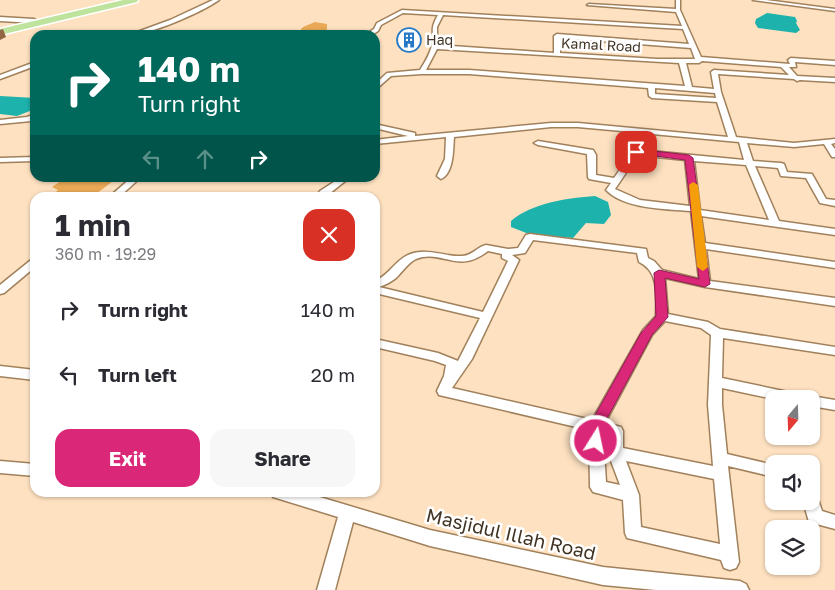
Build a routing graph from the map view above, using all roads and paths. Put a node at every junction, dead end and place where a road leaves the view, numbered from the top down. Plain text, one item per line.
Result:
1 (123, 0) edge
2 (134, 0) edge
3 (217, 0) edge
4 (678, 0) edge
5 (754, 0) edge
6 (764, 0) edge
7 (832, 3) dead end
8 (589, 5) dead end
9 (816, 7) junction
10 (835, 10) edge
11 (678, 11) junction
12 (441, 14) junction
13 (0, 19) edge
14 (566, 20) junction
15 (34, 21) junction
16 (686, 28) junction
17 (146, 30) edge
18 (376, 30) edge
19 (0, 31) edge
20 (691, 42) junction
21 (436, 47) junction
22 (557, 56) junction
23 (698, 59) junction
24 (682, 61) junction
25 (746, 62) junction
26 (835, 63) edge
27 (783, 65) junction
28 (30, 66) edge
29 (422, 72) junction
30 (757, 76) junction
31 (0, 77) edge
32 (797, 78) junction
33 (835, 80) edge
34 (380, 81) edge
35 (651, 86) junction
36 (689, 89) junction
37 (718, 91) junction
38 (721, 100) junction
39 (30, 118) edge
40 (0, 122) edge
41 (382, 127) dead end
42 (637, 130) junction
43 (450, 134) junction
44 (421, 137) junction
45 (738, 140) junction
46 (380, 141) edge
47 (831, 142) edge
48 (538, 143) dead end
49 (636, 152) junction
50 (835, 155) edge
51 (689, 158) junction
52 (30, 159) edge
53 (0, 160) edge
54 (749, 163) junction
55 (441, 176) dead end
56 (616, 181) junction
57 (131, 182) edge
58 (339, 182) edge
59 (119, 192) edge
60 (324, 192) edge
61 (835, 203) edge
62 (696, 211) junction
63 (775, 223) junction
64 (835, 232) edge
65 (700, 245) junction
66 (508, 252) junction
67 (835, 265) edge
68 (30, 266) edge
69 (659, 273) junction
70 (380, 283) edge
71 (705, 284) junction
72 (0, 291) edge
73 (380, 291) edge
74 (835, 302) edge
75 (486, 316) junction
76 (662, 317) junction
77 (717, 333) junction
78 (380, 343) edge
79 (835, 351) edge
80 (0, 371) edge
81 (30, 374) edge
82 (716, 382) junction
83 (444, 391) junction
84 (765, 392) edge
85 (820, 403) edge
86 (835, 405) edge
87 (596, 426) junction
88 (615, 453) junction
89 (720, 466) junction
90 (0, 467) edge
91 (30, 470) edge
92 (765, 470) edge
93 (631, 496) junction
94 (294, 497) edge
95 (813, 510) edge
96 (347, 514) junction
97 (835, 522) edge
98 (326, 590) edge
99 (740, 590) edge

1 - 15 highway
2 - 19 highway
3 - 17 street
4 - 11 street
5 - 6 street
6 - 9 street
7 - 9 street
8 - 11 street
9 - 10 street
11 - 16 street
12 - 14 street
12 - 18 street
12 - 21 street
13 - 15 street
14 - 16 street
14 - 20 street
15 - 19 highway
16 - 20 street
20 - 22 street
20 - 23 street
21 - 22 street, Kamal Road
21 - 29 street
22 - 24 street, Kamal Road
23 - 24 street, Kamal Road
23 - 25 street, Kamal Road
24 - 36 street
25 - 27 street, Kamal Road
25 - 30 street
26 - 27 street
27 - 32 street
28 - 31 street
29 - 34 street
29 - 35 street
30 - 32 street
30 - 37 street
32 - 33 street
35 - 36 street
35 - 38 street
36 - 37 street
37 - 38 street
38 - 45 street
39 - 40 street
41 - 44 street
42 - 43 street
42 - 45 street
42 - 49 street
43 - 44 street
43 - 55 street
44 - 46 street
45 - 47 street
45 - 54 street
47 - 50 street
48 - 56 street
49 - 51 street
49 - 56 street
51 - 54 street
51 - 62 street
52 - 53 street
54 - 61 street
54 - 63 street
56 - 62 street
57 - 59 street
58 - 60 street
62 - 63 street
62 - 65 street
63 - 64 street
65 - 67 street
65 - 71 street
66 - 69 street
66 - 70 street
66 - 75 street
68 - 72 street
69 - 71 street
69 - 76 street
71 - 74 street
73 - 75 street
75 - 83 street
76 - 77 street
76 - 87 street
77 - 79 street
77 - 82 street
78 - 83 street
80 - 81 street
82 - 84 street
82 - 89 street
83 - 87 street
85 - 86 street
87 - 88 street
87 - 93 street
88 - 89 street
88 - 93 street
89 - 92 street
89 - 93 street
90 - 91 street
94 - 96 street, Masjidul Illah Road
95 - 97 street
96 - 98 street
96 - 99 street, Masjidul Illah Road

